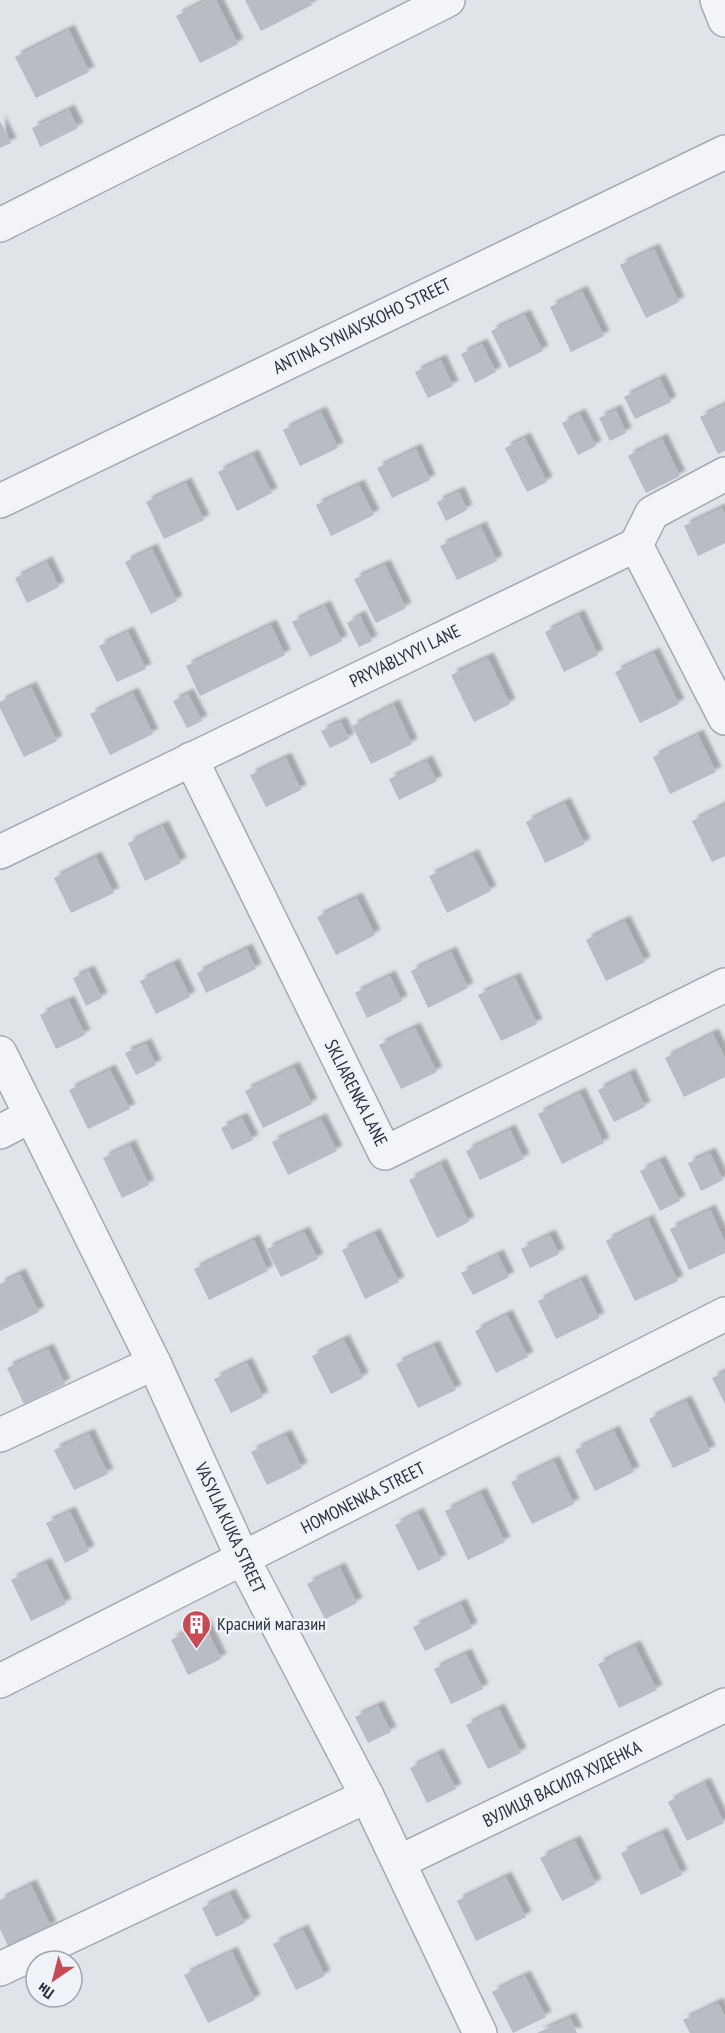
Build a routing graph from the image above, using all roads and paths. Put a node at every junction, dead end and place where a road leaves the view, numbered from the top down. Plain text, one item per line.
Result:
1 (448, 0) edge
2 (717, 0) edge
3 (725, 20) edge
4 (725, 152) edge
5 (0, 225) edge
6 (725, 474) edge
7 (0, 501) edge
8 (636, 545) junction
9 (725, 718) edge
10 (190, 759) junction
11 (0, 852) edge
12 (725, 985) edge
13 (0, 1053) edge
14 (30, 1116) junction
15 (0, 1132) edge
16 (725, 1314) edge
17 (154, 1363) junction
18 (0, 1434) edge
19 (243, 1559) junction
20 (0, 1681) edge
21 (725, 1705) edge
22 (367, 1796) junction
23 (399, 1862) junction
24 (0, 1969) edge
25 (480, 2033) edge

1 - 5 street
2 - 3 street
4 - 7 street, ANTINA SYNIAVSKOHO STREET
6 - 8 street
8 - 9 street
8 - 10 street, PRYVABLYVYI LANE
10 - 11 street, PRYVABLYVYI LANE
10 - 12 street, SKLIARENKA LANE
13 - 14 street, VASYLIA KUKA STREET
14 - 15 street
14 - 17 street, VASYLIA KUKA STREET
16 - 19 street, HOMONENKA STREET
17 - 18 street
17 - 19 street, VASYLIA KUKA STREET
19 - 20 street, HOMONENKA STREET
19 - 22 street, VASYLIA KUKA STREET
21 - 23 street, ВУЛИЦЯ ВАСИЛЯ ХУДЕНКА
22 - 23 street, VASYLIA KUKA STREET
22 - 24 street
23 - 25 street, VASYLIA KUKA STREET

